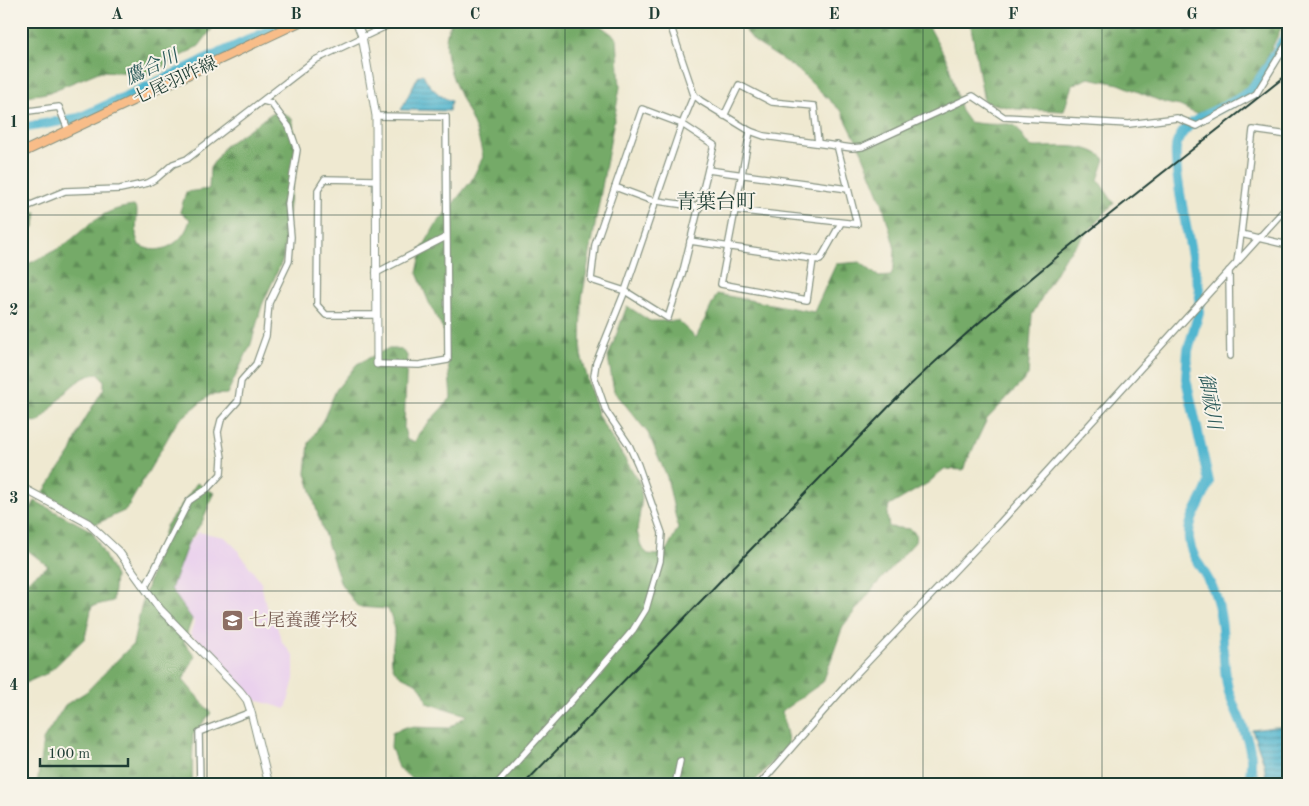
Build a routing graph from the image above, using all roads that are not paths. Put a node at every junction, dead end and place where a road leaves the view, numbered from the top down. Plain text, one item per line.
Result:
1 (301, 21) edge
2 (356, 21) edge
3 (397, 21) edge
4 (438, 21) edge
5 (447, 21) edge
6 (668, 21) edge
7 (362, 36) junction
8 (1288, 42) edge
9 (694, 96) junction
10 (263, 101) junction
11 (21, 112) edge
12 (376, 116) junction
13 (724, 116) junction
14 (682, 124) junction
15 (68, 130) junction
16 (750, 131) junction
17 (1288, 135) edge
18 (818, 143) junction
19 (837, 145) junction
20 (21, 152) edge
21 (708, 170) junction
22 (743, 175) junction
23 (376, 180) junction
24 (615, 187) junction
25 (848, 189) junction
26 (656, 201) junction
27 (1288, 206) edge
28 (700, 207) junction
29 (21, 209) edge
30 (735, 210) junction
31 (841, 223) junction
32 (1241, 234) junction
33 (446, 237) junction
34 (1258, 238) junction
35 (690, 241) junction
36 (1288, 245) edge
37 (728, 247) junction
38 (813, 260) junction
39 (1237, 262) junction
40 (1229, 271) junction
41 (376, 273) junction
42 (626, 290) junction
43 (377, 315) junction
44 (1230, 356) dead end
45 (377, 364) joint
46 (21, 488) edge
47 (145, 588) junction
48 (251, 712) junction
49 (680, 761) dead end
50 (200, 785) edge
51 (269, 785) edge
52 (496, 785) edge
53 (675, 785) edge
54 (759, 785) edge

1 - 15 main road, 七尾羽咋線
2 - 7 street
3 - 7 street
4 - 5 street
6 - 9 street
7 - 10 street
7 - 12 street
8 - 19 street
9 - 13 street
9 - 14 street
10 - 29 street
10 - 47 street
11 - 15 street
12 - 23 street
12 - 33 street
13 - 16 street
13 - 18 street
14 - 21 street
14 - 24 street
14 - 26 street
15 - 20 main road, 七尾羽咋線
16 - 18 street
16 - 22 street
17 - 32 street
18 - 19 street
19 - 25 street
21 - 22 street
21 - 28 street
22 - 25 street
22 - 30 street
23 - 41 street
23 - 43 street
24 - 26 street
24 - 42 street
25 - 31 street
26 - 28 street
26 - 42 street
27 - 34 street
28 - 35 street
30 - 31 street
30 - 37 street
31 - 38 street
32 - 34 street
32 - 39 street
33 - 41 street
33 - 45 street
34 - 36 street
34 - 39 street
35 - 37 street
35 - 42 street
37 - 38 street
37 - 38 street
39 - 40 street
40 - 44 street
40 - 54 street
41 - 43 street
42 - 52 street
43 - 45 street
46 - 47 street
47 - 48 street
48 - 50 street
48 - 51 street
49 - 53 street

